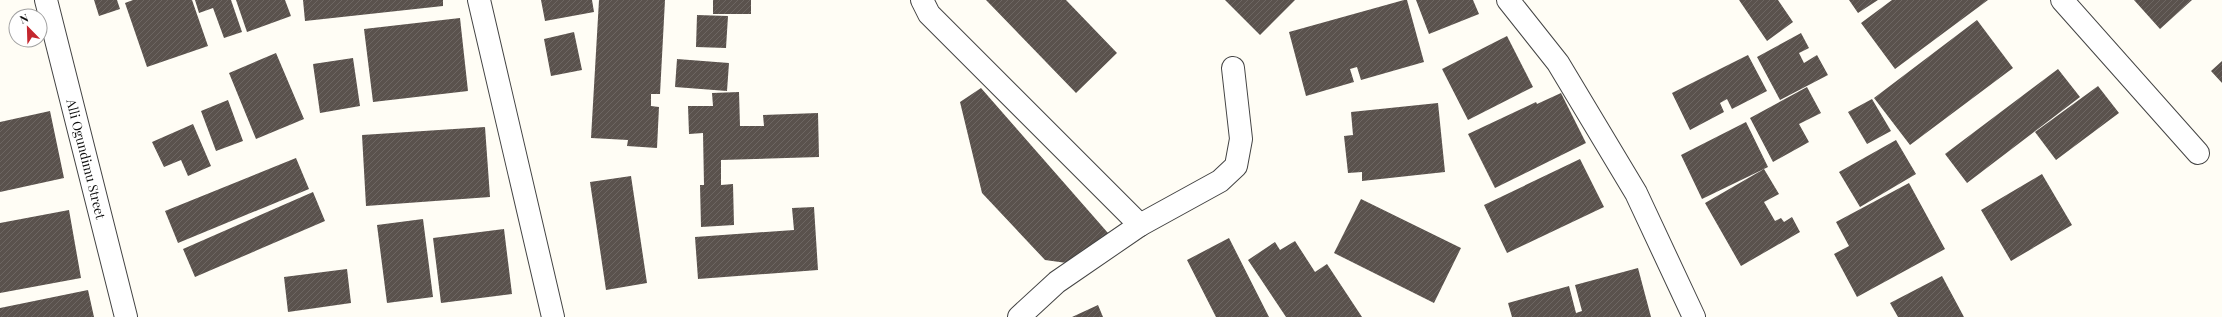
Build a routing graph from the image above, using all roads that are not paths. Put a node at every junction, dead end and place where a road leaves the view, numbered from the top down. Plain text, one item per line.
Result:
1 (46, 0) edge
2 (479, 0) edge
3 (922, 0) edge
4 (1508, 0) edge
5 (2062, 0) edge
6 (1233, 68) dead end
7 (2198, 153) dead end
8 (1140, 225) junction
9 (126, 317) edge
10 (553, 317) edge
11 (1019, 317) edge
12 (1694, 317) edge

1 - 9 street, Alli Ogundimu Street
2 - 10 street
3 - 8 street
4 - 12 street
5 - 7 street
6 - 8 street
8 - 11 street

